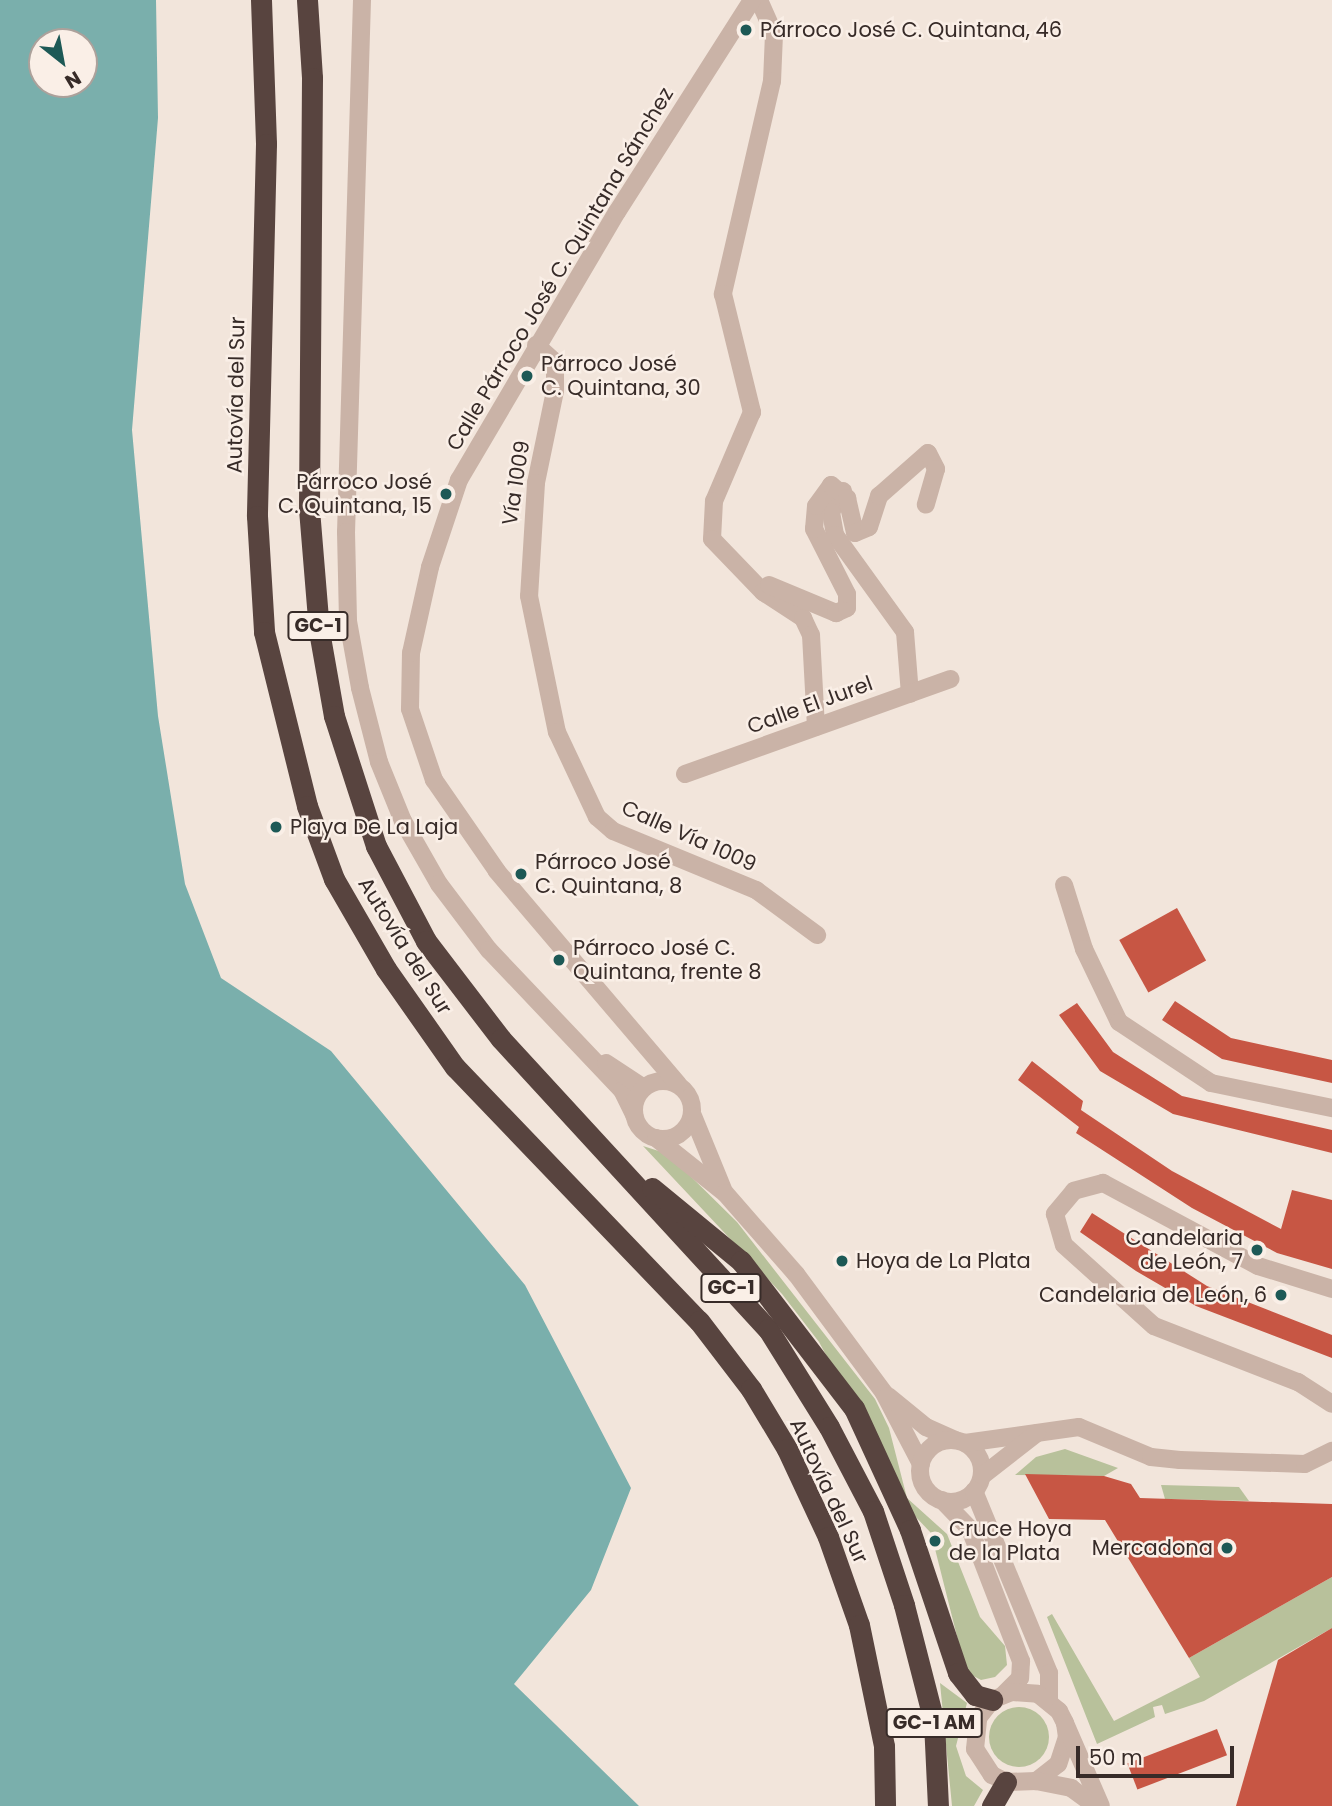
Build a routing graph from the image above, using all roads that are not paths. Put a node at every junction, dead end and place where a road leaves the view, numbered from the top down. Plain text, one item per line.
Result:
1 (261, 0) edge
2 (307, 0) edge
3 (362, 0) edge
4 (752, 0) edge
5 (758, 0) edge
6 (536, 345) junction
7 (843, 491) junction
8 (926, 505) dead end
9 (733, 564) junction
10 (536, 636) joint
11 (951, 679) dead end
12 (910, 694) junction
13 (816, 727) junction
14 (685, 774) dead end
15 (1063, 885) dead end
16 (817, 935) dead end
17 (639, 1041) junction
18 (592, 1053) junction
19 (678, 1084) junction
20 (647, 1085) junction
21 (1332, 1108) edge
22 (634, 1115) junction
23 (692, 1116) junction
24 (656, 1138) junction
25 (616, 1163) junction
26 (725, 1193) junction
27 (1332, 1289) edge
28 (884, 1393) junction
29 (1332, 1404) edge
30 (1045, 1428) junction
31 (960, 1441) junction
32 (1332, 1451) edge
33 (921, 1464) junction
34 (978, 1483) junction
35 (942, 1500) junction
36 (914, 1643) joint
37 (865, 1655) joint
38 (998, 1697) junction
39 (1049, 1701) junction
40 (1065, 1723) junction
41 (1036, 1781) junction
42 (1006, 1782) junction
43 (885, 1806) edge
44 (938, 1806) edge
45 (992, 1806) edge
46 (1098, 1806) edge

1 - 37 highway, Autovía del Sur / GC-1
2 - 25 highway, Autovía del Sur / GC-1
3 - 18 street
4 - 6 street, Calle Párroco José C. Quintana Sánchez
5 - 9 street
6 - 10 street, Vía 1009
6 - 17 street, Calle Párroco José C. Quintana Sánchez
7 - 8 street
7 - 9 street
7 - 12 street
9 - 13 street
10 - 16 street, Calle Vía 1009
11 - 12 street, Calle El Jurel
12 - 13 street, Calle El Jurel
13 - 14 street, Calle El Jurel
15 - 21 street
17 - 19 street, Calle Párroco José C. Quintana Sánchez
17 - 20 street, Calle Párroco José C. Quintana Sánchez
18 - 20 street
18 - 22 street
19 - 20 street
19 - 23 street
20 - 22 street
22 - 24 street
23 - 24 street
23 - 26 street
24 - 26 street
25 - 36 highway, Autovía del Sur / GC-1
25 - 38 highway
26 - 28 street
27 - 29 street
28 - 31 street
28 - 33 street
30 - 31 street
30 - 32 street
30 - 34 street
31 - 33 street
31 - 34 street
33 - 35 street
34 - 35 street
34 - 39 street
35 - 38 street
36 - 44 highway, GC-1 AM
37 - 43 highway, GC-1 AM
38 - 39 street
38 - 42 street
39 - 40 street
40 - 41 street
40 - 46 street
41 - 42 street
41 - 46 street
42 - 45 highway

